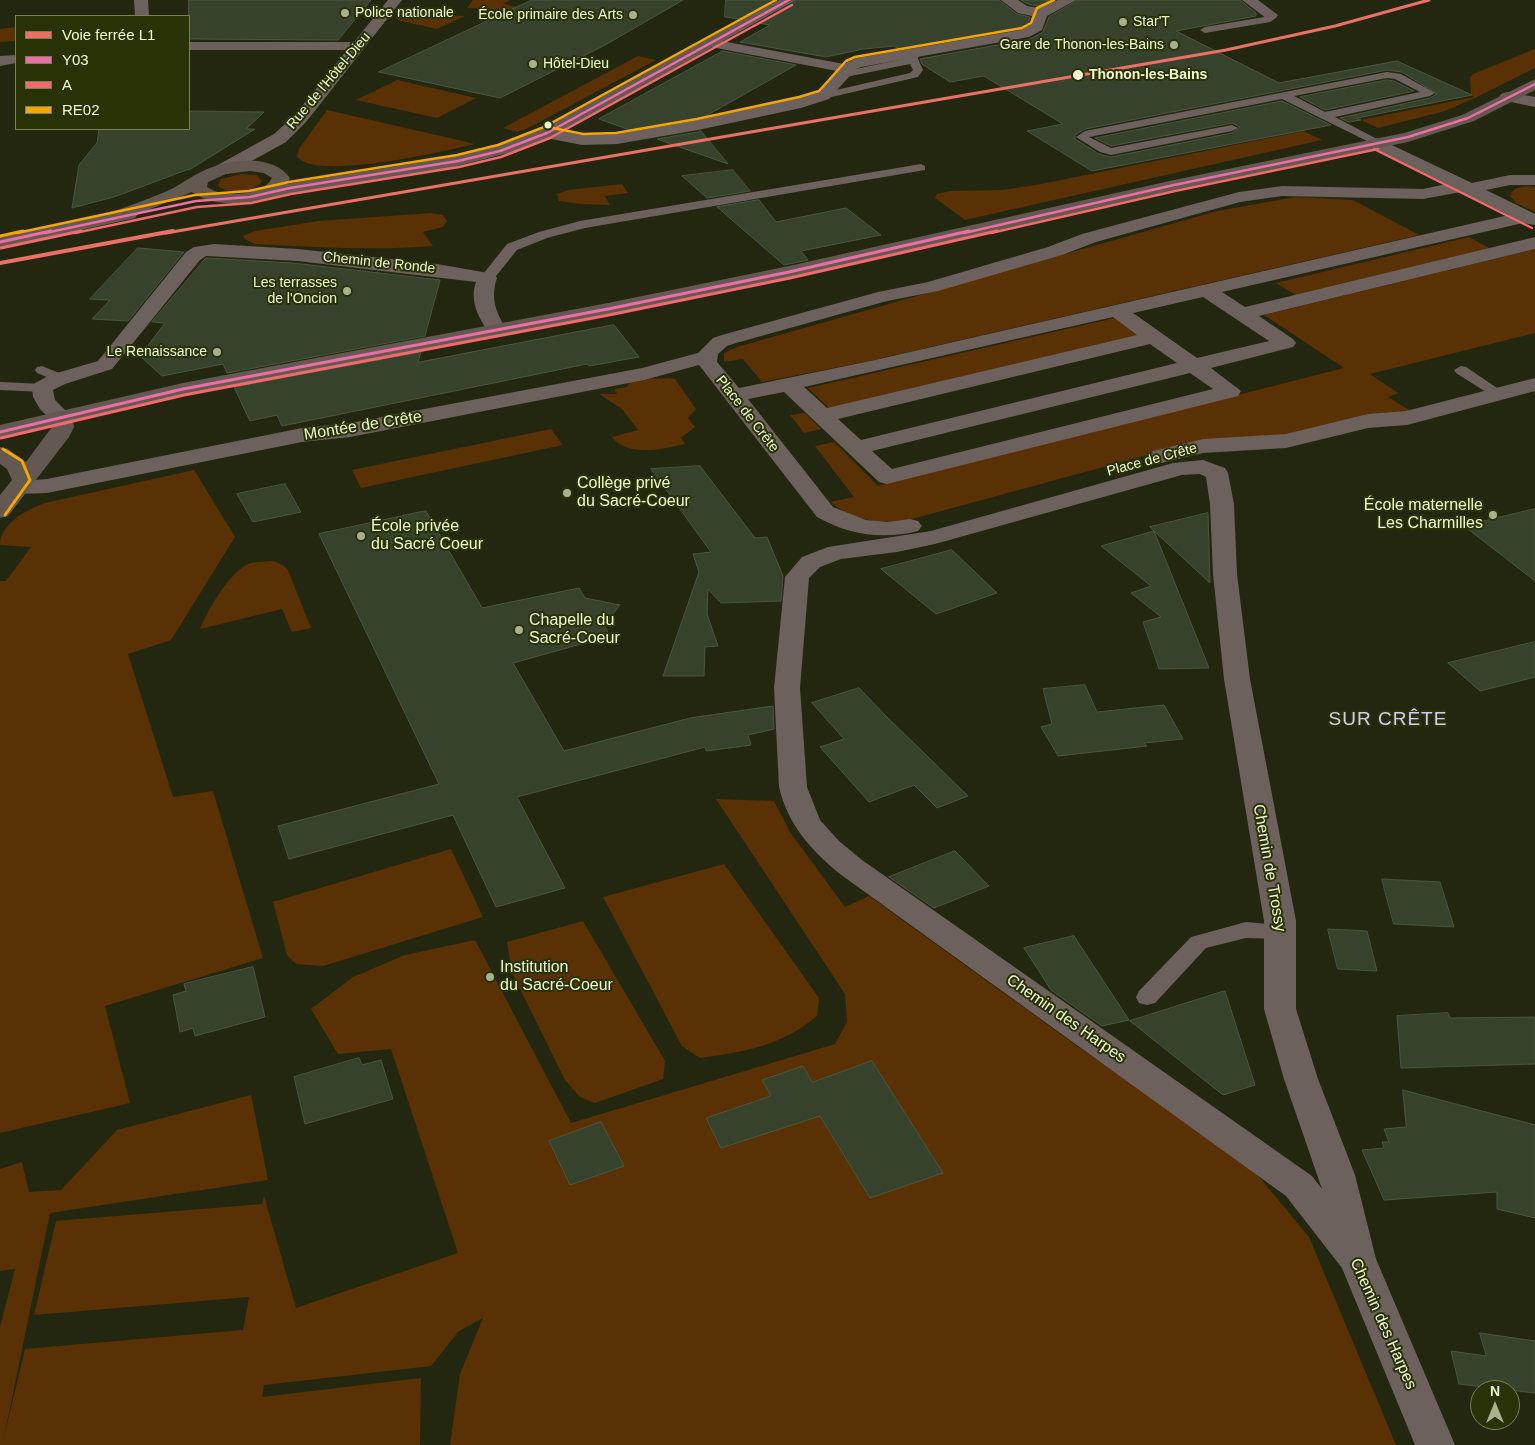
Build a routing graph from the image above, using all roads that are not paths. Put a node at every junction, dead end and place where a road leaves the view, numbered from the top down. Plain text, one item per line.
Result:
1 (141, 0) edge
2 (395, 0) edge
3 (789, 0) edge
4 (1008, 0) edge
5 (1069, 0) edge
6 (1249, 0) edge
7 (1041, 12) junction
8 (142, 15) edge
9 (1271, 15) joint
10 (1205, 30) dead end
11 (711, 43) junction
12 (190, 46) edge
13 (359, 46) junction
14 (915, 59) junction
15 (15, 60) edge
16 (0, 61) edge
17 (841, 76) junction
18 (1535, 84) edge
19 (1338, 85) junction
20 (1283, 95) junction
21 (823, 96) junction
22 (1507, 97) junction
23 (1366, 98) dead end
24 (1535, 102) edge
25 (1324, 116) junction
26 (1232, 128) dead end
27 (547, 133) junction
28 (280, 138) junction
29 (1377, 143) junction
30 (921, 168) dead end
31 (222, 170) junction
32 (278, 173) junction
33 (363, 176) junction
34 (200, 180) junction
35 (1535, 180) edge
36 (1466, 188) junction
37 (266, 193) junction
38 (219, 198) junction
39 (110, 218) junction
40 (1530, 219) edge
41 (1482, 227) junction
42 (0, 242) edge
43 (1528, 244) edge
44 (487, 278) junction
45 (1206, 290) junction
46 (1117, 311) junction
47 (1242, 314) junction
48 (497, 330) junction
49 (1154, 338) junction
50 (706, 357) junction
51 (1193, 365) junction
52 (1461, 370) dead end
53 (48, 379) junction
54 (789, 384) junction
55 (1535, 384) edge
56 (0, 386) edge
57 (1499, 394) junction
58 (733, 396) junction
59 (61, 416) junction
60 (822, 416) junction
61 (0, 432) edge
62 (856, 448) junction
63 (0, 454) edge
64 (1214, 470) joint
65 (21, 484) junction
66 (0, 511) edge
67 (800, 572) joint
68 (1281, 932) junction
69 (1147, 996) dead end
70 (1357, 1259) junction
71 (1435, 1445) edge

1 - 8 street
2 - 13 street, Rue de l'Hôtel-Dieu
3 - 11 main road
4 - 7 street
5 - 7 street
6 - 9 street
7 - 14 street
9 - 10 lane
11 - 17 street
11 - 27 main road
12 - 13 street
13 - 28 street, Rue de l'Hôtel-Dieu
14 - 17 street
14 - 21 lane
15 - 16 street
17 - 21 street
18 - 22 main road
19 - 20 lane
19 - 23 lane
19 - 25 lane
20 - 25 lane
20 - 26 lane
21 - 27 street
22 - 24 street
22 - 29 main road
25 - 29 lane
27 - 33 main road
28 - 31 street, Rue de l'Hôtel-Dieu
28 - 32 street, Rue de l'Hôtel-Dieu
29 - 36 street
29 - 48 main road
30 - 44 lane
31 - 32 main road, Rue de l'Hôtel-Dieu
31 - 34 main road, Rue de l'Hôtel-Dieu
32 - 33 main road
32 - 37 main road, Rue de l'Hôtel-Dieu
33 - 37 main road
34 - 38 main road
34 - 39 main road, Rue de l'Hôtel-Dieu
35 - 36 street, Place de Crête
36 - 40 street
36 - 50 street, Place de Crête
37 - 38 main road
38 - 39 main road
39 - 42 main road
40 - 41 street
41 - 43 street
41 - 45 street
43 - 47 street
44 - 48 street
44 - 53 street, Chemin de Ronde
45 - 46 street
45 - 47 street
46 - 49 street
46 - 54 street
47 - 51 street
48 - 59 main road
49 - 51 street
49 - 60 street
50 - 58 street, Place de Crête
50 - 65 street, Montée de Crête
51 - 62 street
51 - 62 street
52 - 57 lane
53 - 56 lane
53 - 59 street
54 - 58 street
54 - 60 street
55 - 57 street, Place de Crête
57 - 58 street, Place de Crête
59 - 61 main road
59 - 65 main road
60 - 62 street
63 - 65 main road
64 - 67 street, Place de Crête
64 - 68 street, Chemin de Trossy
65 - 66 main road
67 - 70 street, Chemin des Harpes
68 - 69 lane
68 - 70 street, Chemin de Trossy
70 - 71 street, Chemin des Harpes

